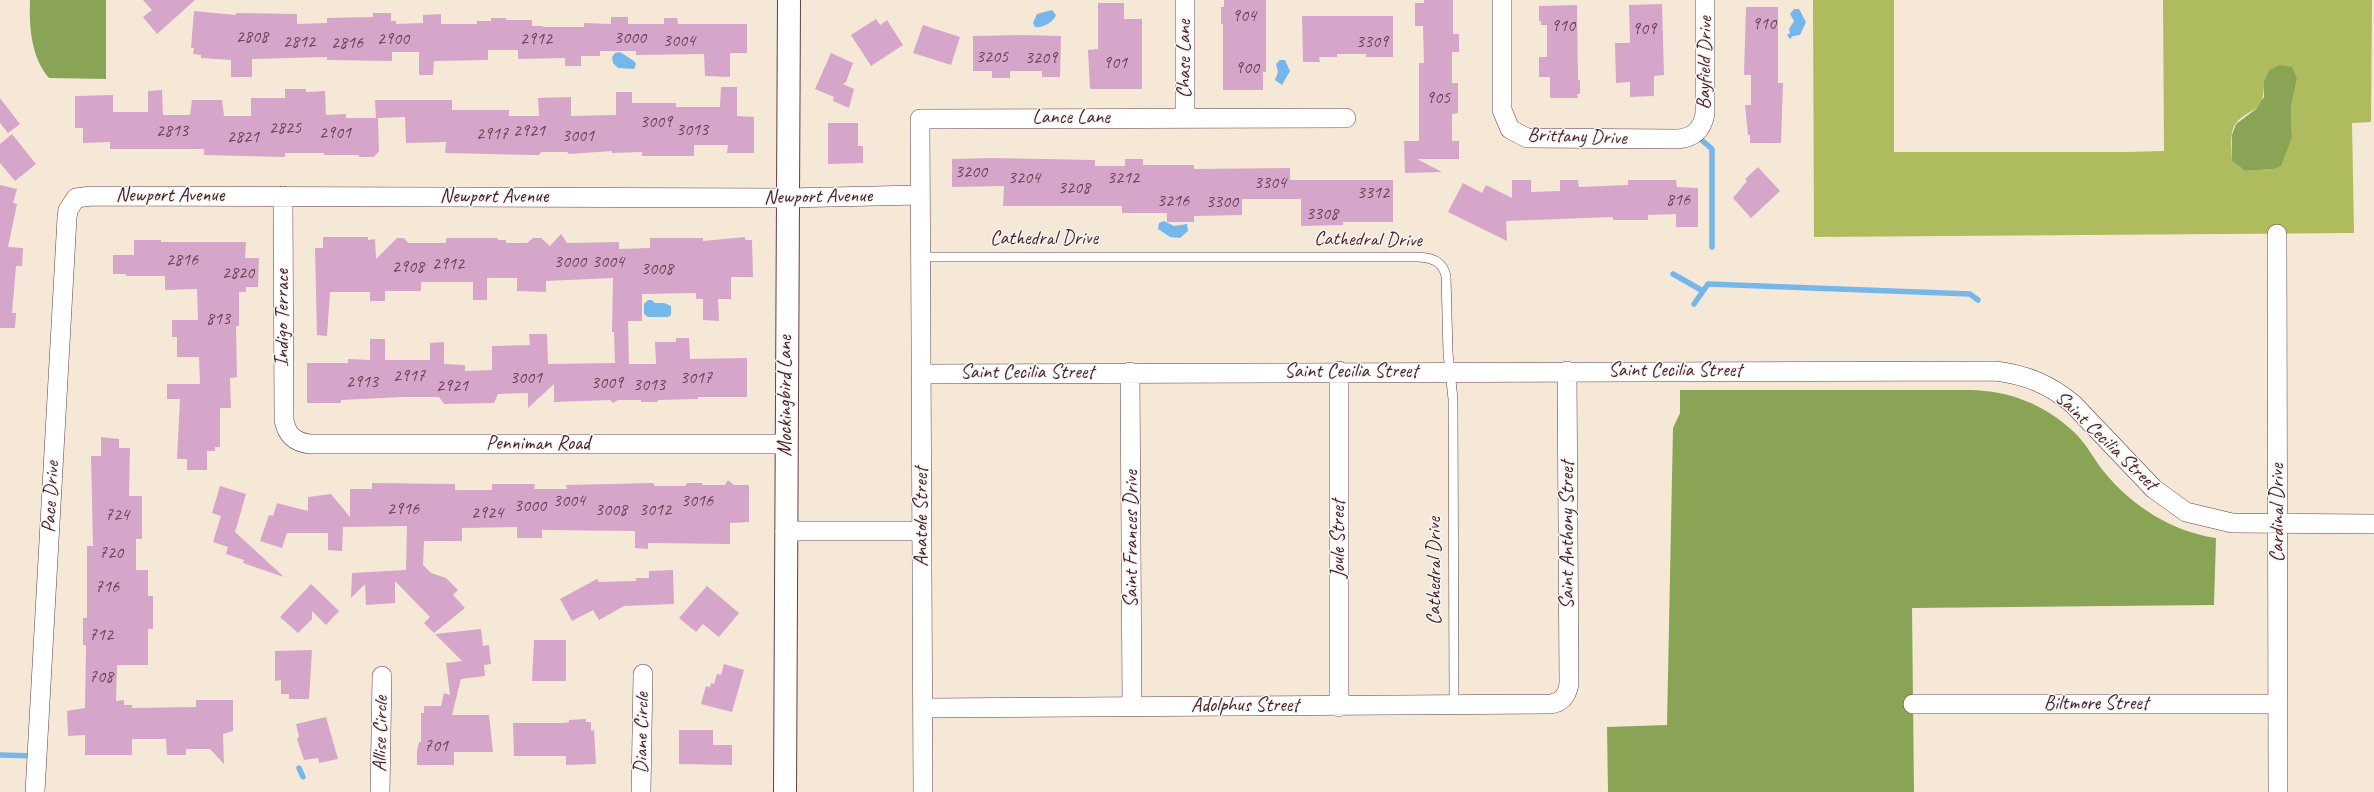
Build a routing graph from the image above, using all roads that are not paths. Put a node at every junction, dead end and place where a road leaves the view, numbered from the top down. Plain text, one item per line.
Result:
1 (789, 0) edge
2 (1185, 0) edge
3 (1502, 0) edge
4 (1705, 0) edge
5 (1185, 117) junction
6 (1346, 118) dead end
7 (1702, 126) joint
8 (919, 195) junction
9 (283, 196) junction
10 (788, 198) junction
11 (71, 203) joint
12 (2276, 234) dead end
13 (921, 250) junction
14 (1339, 371) junction
15 (1567, 371) junction
16 (1130, 372) junction
17 (1450, 372) junction
18 (922, 374) junction
19 (291, 437) joint
20 (785, 444) junction
21 (2278, 524) junction
22 (2374, 524) edge
23 (785, 531) junction
24 (922, 531) junction
25 (643, 674) dead end
26 (382, 676) dead end
27 (1564, 698) joint
28 (1913, 704) dead end
29 (2278, 704) junction
30 (1454, 705) junction
31 (1132, 706) junction
32 (1339, 706) junction
33 (924, 708) junction
34 (35, 792) edge
35 (380, 792) edge
36 (641, 792) edge
37 (785, 792) edge
38 (923, 792) edge
39 (2278, 792) edge

1 - 10 street, Mockingbird Lane
2 - 5 street, Chase Lane
3 - 7 street, Brittany Drive
4 - 7 street, Bayfield Drive
5 - 6 street, Lance Lane
5 - 8 street, Lance Lane
8 - 10 street, Newport Avenue
8 - 13 street, Lance Lane
9 - 10 street, Newport Avenue
9 - 11 street, Newport Avenue
9 - 19 street, Indigo Terrace
10 - 20 street, Mockingbird Lane
11 - 34 street, Pace Drive
12 - 21 street, Cardinal Drive
13 - 17 lane, Cathedral Drive
13 - 18 street, Anatole Street
14 - 16 street, Saint Cecilia Street
14 - 17 street, Saint Cecilia Street
14 - 32 street, Joule Street
15 - 17 street, Saint Cecilia Street
15 - 21 street, Saint Cecilia Street
15 - 27 street, Saint Anthony Street
16 - 18 street, Saint Cecilia Street
16 - 31 street, Saint Frances Drive
17 - 30 lane, Cathedral Drive
18 - 24 street, Anatole Street
19 - 20 street, Penniman Road
20 - 23 street, Mockingbird Lane
21 - 22 street, Saint Cecilia Street
21 - 29 street, Cardinal Drive
23 - 24 street
23 - 37 street, Mockingbird Lane
24 - 33 street, Anatole Street
25 - 36 street, Diane Circle
26 - 35 street, Allise Circle
27 - 30 street, Adolphus Street
28 - 29 street, Biltmore Street
29 - 39 street, Cardinal Drive
30 - 32 street, Adolphus Street
31 - 32 street, Adolphus Street
31 - 33 street, Adolphus Street
33 - 38 street, Anatole Street

